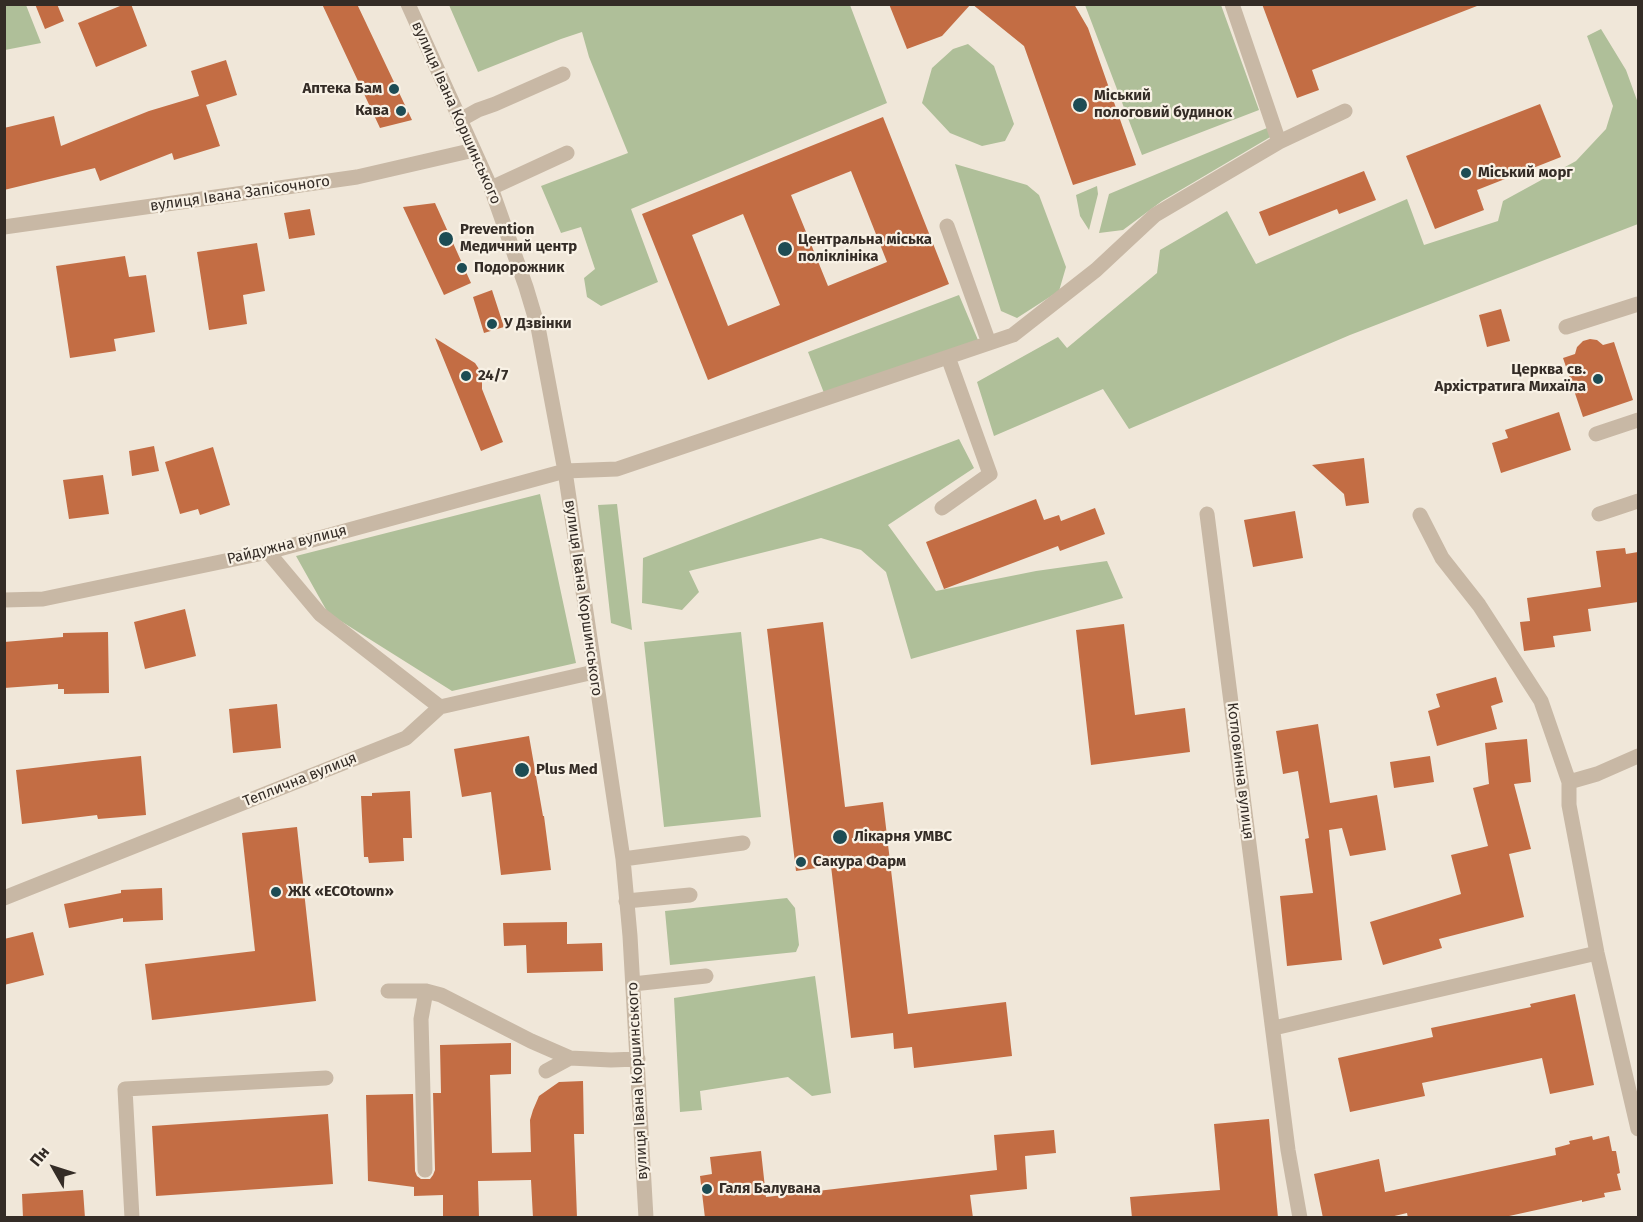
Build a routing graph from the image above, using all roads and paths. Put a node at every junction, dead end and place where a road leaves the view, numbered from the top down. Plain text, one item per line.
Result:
1 (408, 4) edge
2 (1232, 4) edge
3 (563, 74) dead end
4 (1345, 111) dead end
5 (460, 120) junction
6 (1279, 142) junction
7 (474, 150) junction
8 (567, 153) dead end
9 (491, 188) junction
10 (948, 226) dead end
11 (4, 227) edge
12 (1638, 304) edge
13 (1566, 327) dead end
14 (989, 344) junction
15 (948, 357) junction
16 (1638, 420) edge
17 (1596, 434) dead end
18 (565, 471) junction
19 (1638, 501) edge
20 (942, 508) dead end
21 (1599, 513) dead end
22 (1207, 514) dead end
23 (1420, 515) dead end
24 (268, 552) junction
25 (4, 600) edge
26 (594, 672) junction
27 (440, 707) junction
28 (1638, 756) edge
29 (1569, 782) junction
30 (743, 843) dead end
31 (623, 859) junction
32 (690, 895) dead end
33 (4, 898) edge
34 (626, 901) junction
35 (1597, 953) junction
36 (706, 976) dead end
37 (633, 984) junction
38 (388, 991) dead end
39 (426, 991) junction
40 (1274, 1028) junction
41 (570, 1058) junction
42 (638, 1059) junction
43 (546, 1071) dead end
44 (326, 1078) dead end
45 (1638, 1129) edge
46 (425, 1170) dead end
47 (132, 1218) edge
48 (646, 1218) edge
49 (1300, 1218) edge

1 - 5 street, вулиця Івана Коршинського
2 - 6 street
3 - 5 street
4 - 6 street, Райдужна вулиця
5 - 7 street, вулиця Івана Коршинського
6 - 14 street, Райдужна вулиця
7 - 9 street, вулиця Івана Коршинського
7 - 11 street, вулиця Івана Запісочного
8 - 9 street
9 - 18 street, вулиця Івана Коршинського
10 - 14 street
12 - 13 street
14 - 15 street, Райдужна вулиця
15 - 18 street, Райдужна вулиця
15 - 20 street
16 - 17 street
18 - 24 street, Райдужна вулиця
18 - 26 street, вулиця Івана Коршинського
19 - 21 street
22 - 40 street, Котловинна вулиця
23 - 29 street
24 - 25 street, Райдужна вулиця
24 - 27 street
26 - 27 street, Теплична вулиця
26 - 31 street, вулиця Івана Коршинського
27 - 33 street, Теплична вулиця
28 - 29 street
29 - 35 street
30 - 31 street
31 - 34 street, вулиця Івана Коршинського
32 - 34 street
34 - 37 street, вулиця Івана Коршинського
35 - 40 street
35 - 45 street
36 - 37 street
37 - 42 street, вулиця Івана Коршинського
38 - 39 street
39 - 41 street
39 - 46 street
40 - 49 street, Котловинна вулиця
41 - 42 street
41 - 43 street
42 - 48 street, вулиця Івана Коршинського
44 - 47 street

